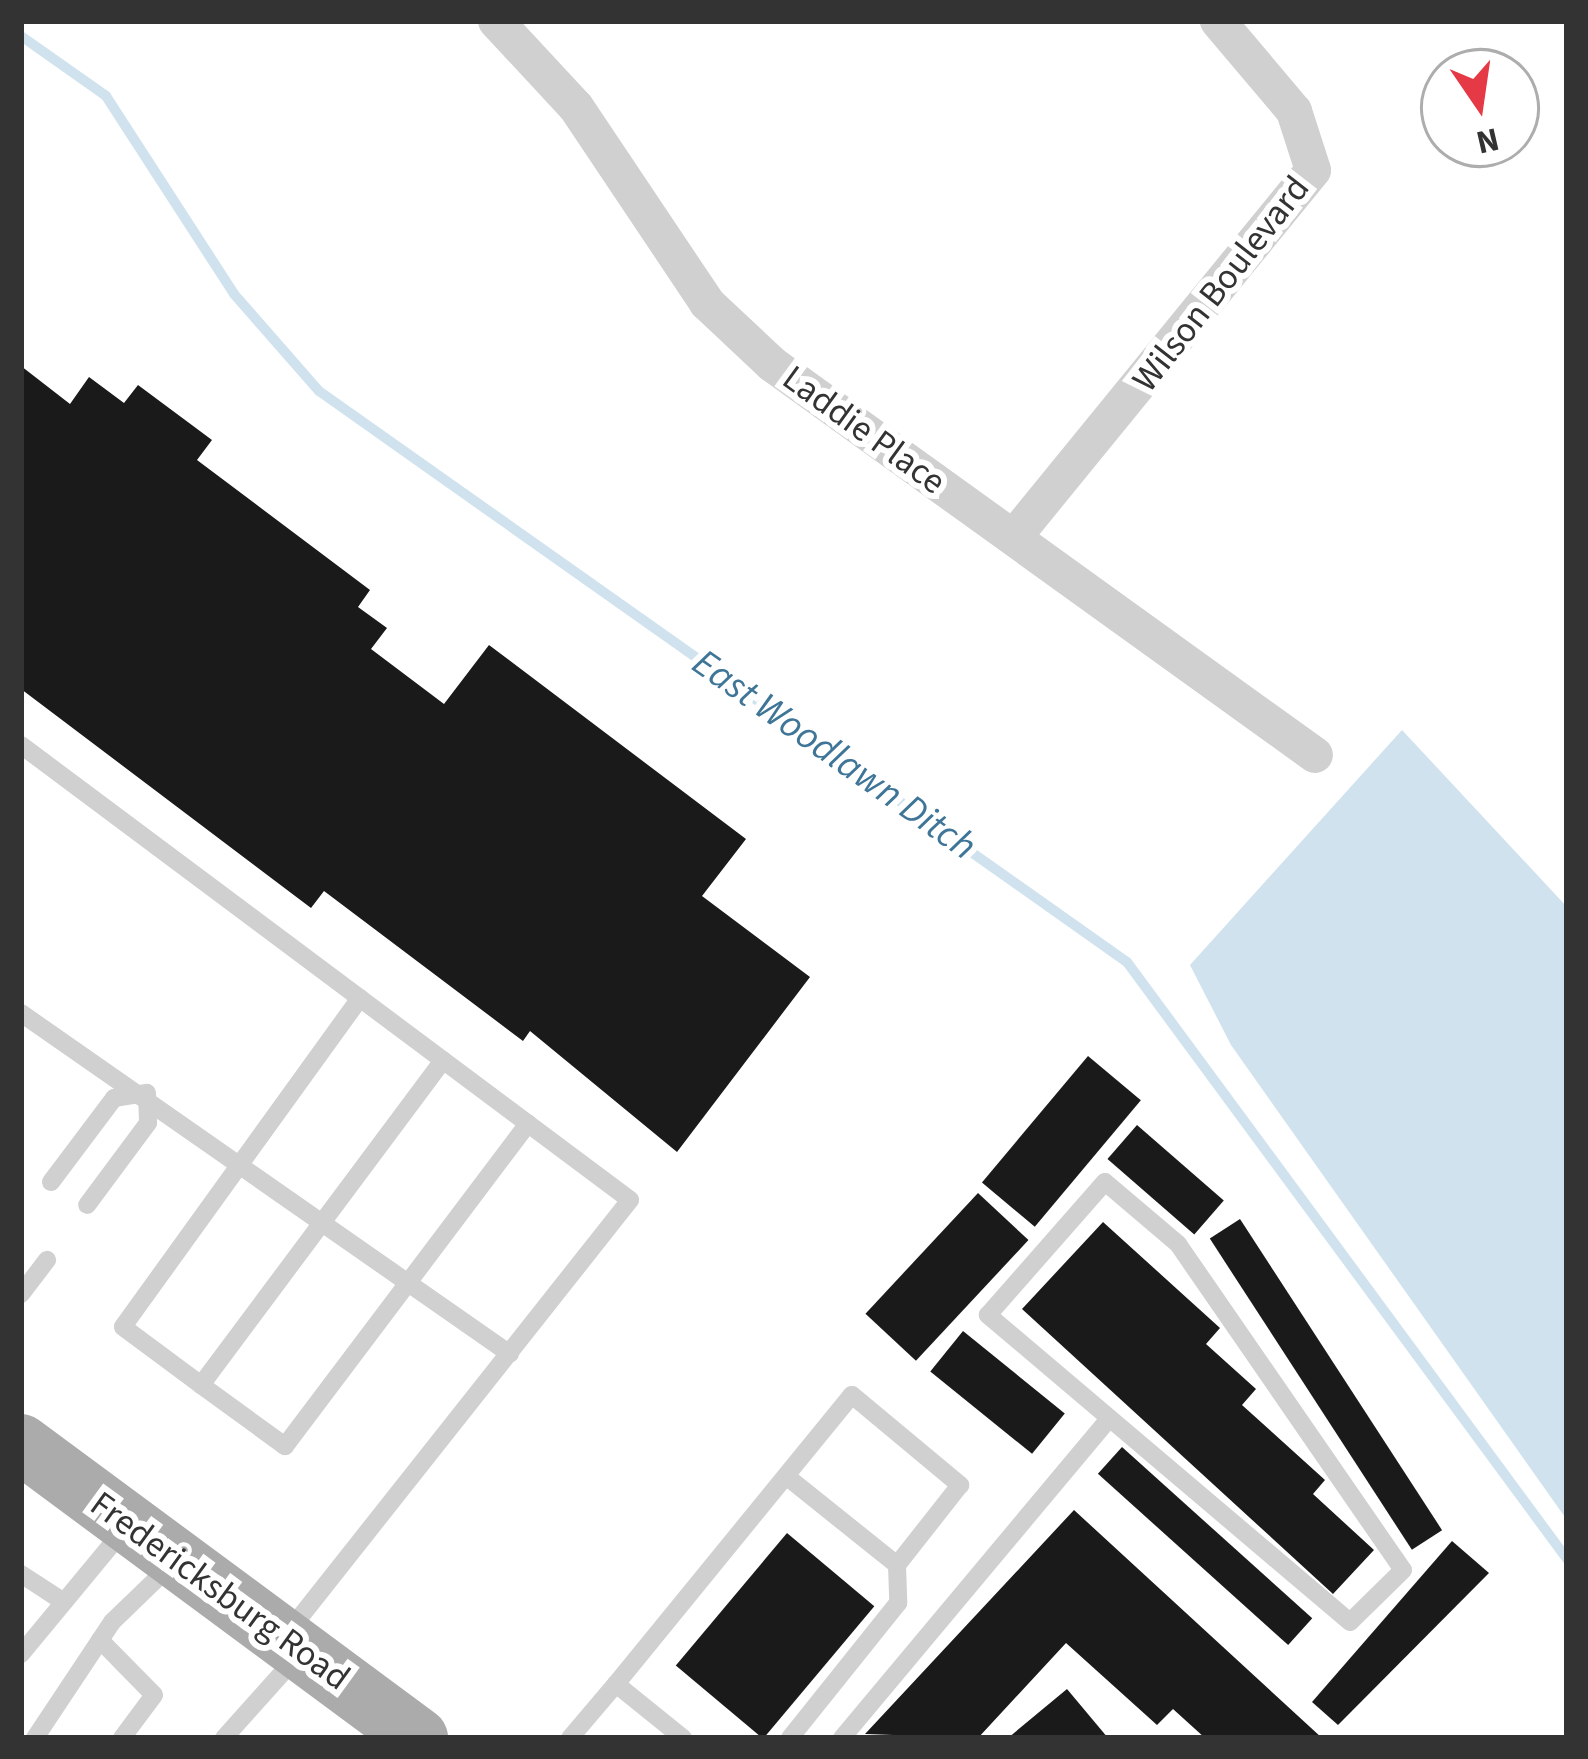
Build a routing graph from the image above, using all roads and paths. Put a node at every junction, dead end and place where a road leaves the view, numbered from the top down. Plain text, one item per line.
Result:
1 (496, 21) edge
2 (1218, 21) edge
3 (1014, 537) junction
4 (21, 746) edge
5 (1315, 755) dead end
6 (360, 998) junction
7 (21, 1013) edge
8 (443, 1060) junction
9 (147, 1093) junction
10 (528, 1123) junction
11 (242, 1161) junction
12 (51, 1182) dead end
13 (87, 1205) dead end
14 (324, 1221) junction
15 (46, 1260) dead end
16 (408, 1282) junction
17 (21, 1294) edge
18 (510, 1354) junction
19 (201, 1385) junction
20 (1106, 1421) junction
21 (21, 1444) edge
22 (785, 1476) junction
23 (129, 1524) junction
24 (177, 1560) junction
25 (897, 1565) junction
26 (21, 1574) edge
27 (64, 1602) junction
28 (100, 1640) junction
29 (293, 1645) junction
30 (21, 1654) edge
31 (616, 1684) junction
32 (35, 1738) edge
33 (122, 1738) edge
34 (224, 1738) edge
35 (418, 1738) edge
36 (570, 1738) edge
37 (683, 1738) edge
38 (790, 1738) edge
39 (842, 1738) edge

1 - 3 street, Laddie Place
2 - 3 street, Wilson Boulevard
3 - 5 street, Laddie Place
4 - 6 lane
6 - 8 lane
6 - 11 lane
7 - 9 lane
8 - 10 lane
8 - 14 lane
9 - 11 lane
9 - 12 lane
9 - 13 lane
10 - 16 lane
10 - 18 lane
11 - 14 lane
11 - 19 lane
14 - 16 lane
14 - 19 lane
15 - 17 lane
16 - 18 lane
16 - 19 lane
18 - 29 lane
20 - 20 lane
20 - 39 lane
21 - 23 main road, Fredericksburg Road
22 - 25 lane
22 - 25 lane
22 - 31 lane
23 - 24 main road, Fredericksburg Road
23 - 27 lane
24 - 28 lane
24 - 29 main road, Fredericksburg Road
25 - 38 lane
26 - 27 lane
27 - 30 lane
28 - 32 lane
28 - 33 lane
29 - 34 lane
29 - 35 main road, Fredericksburg Road
31 - 36 lane
31 - 37 lane

